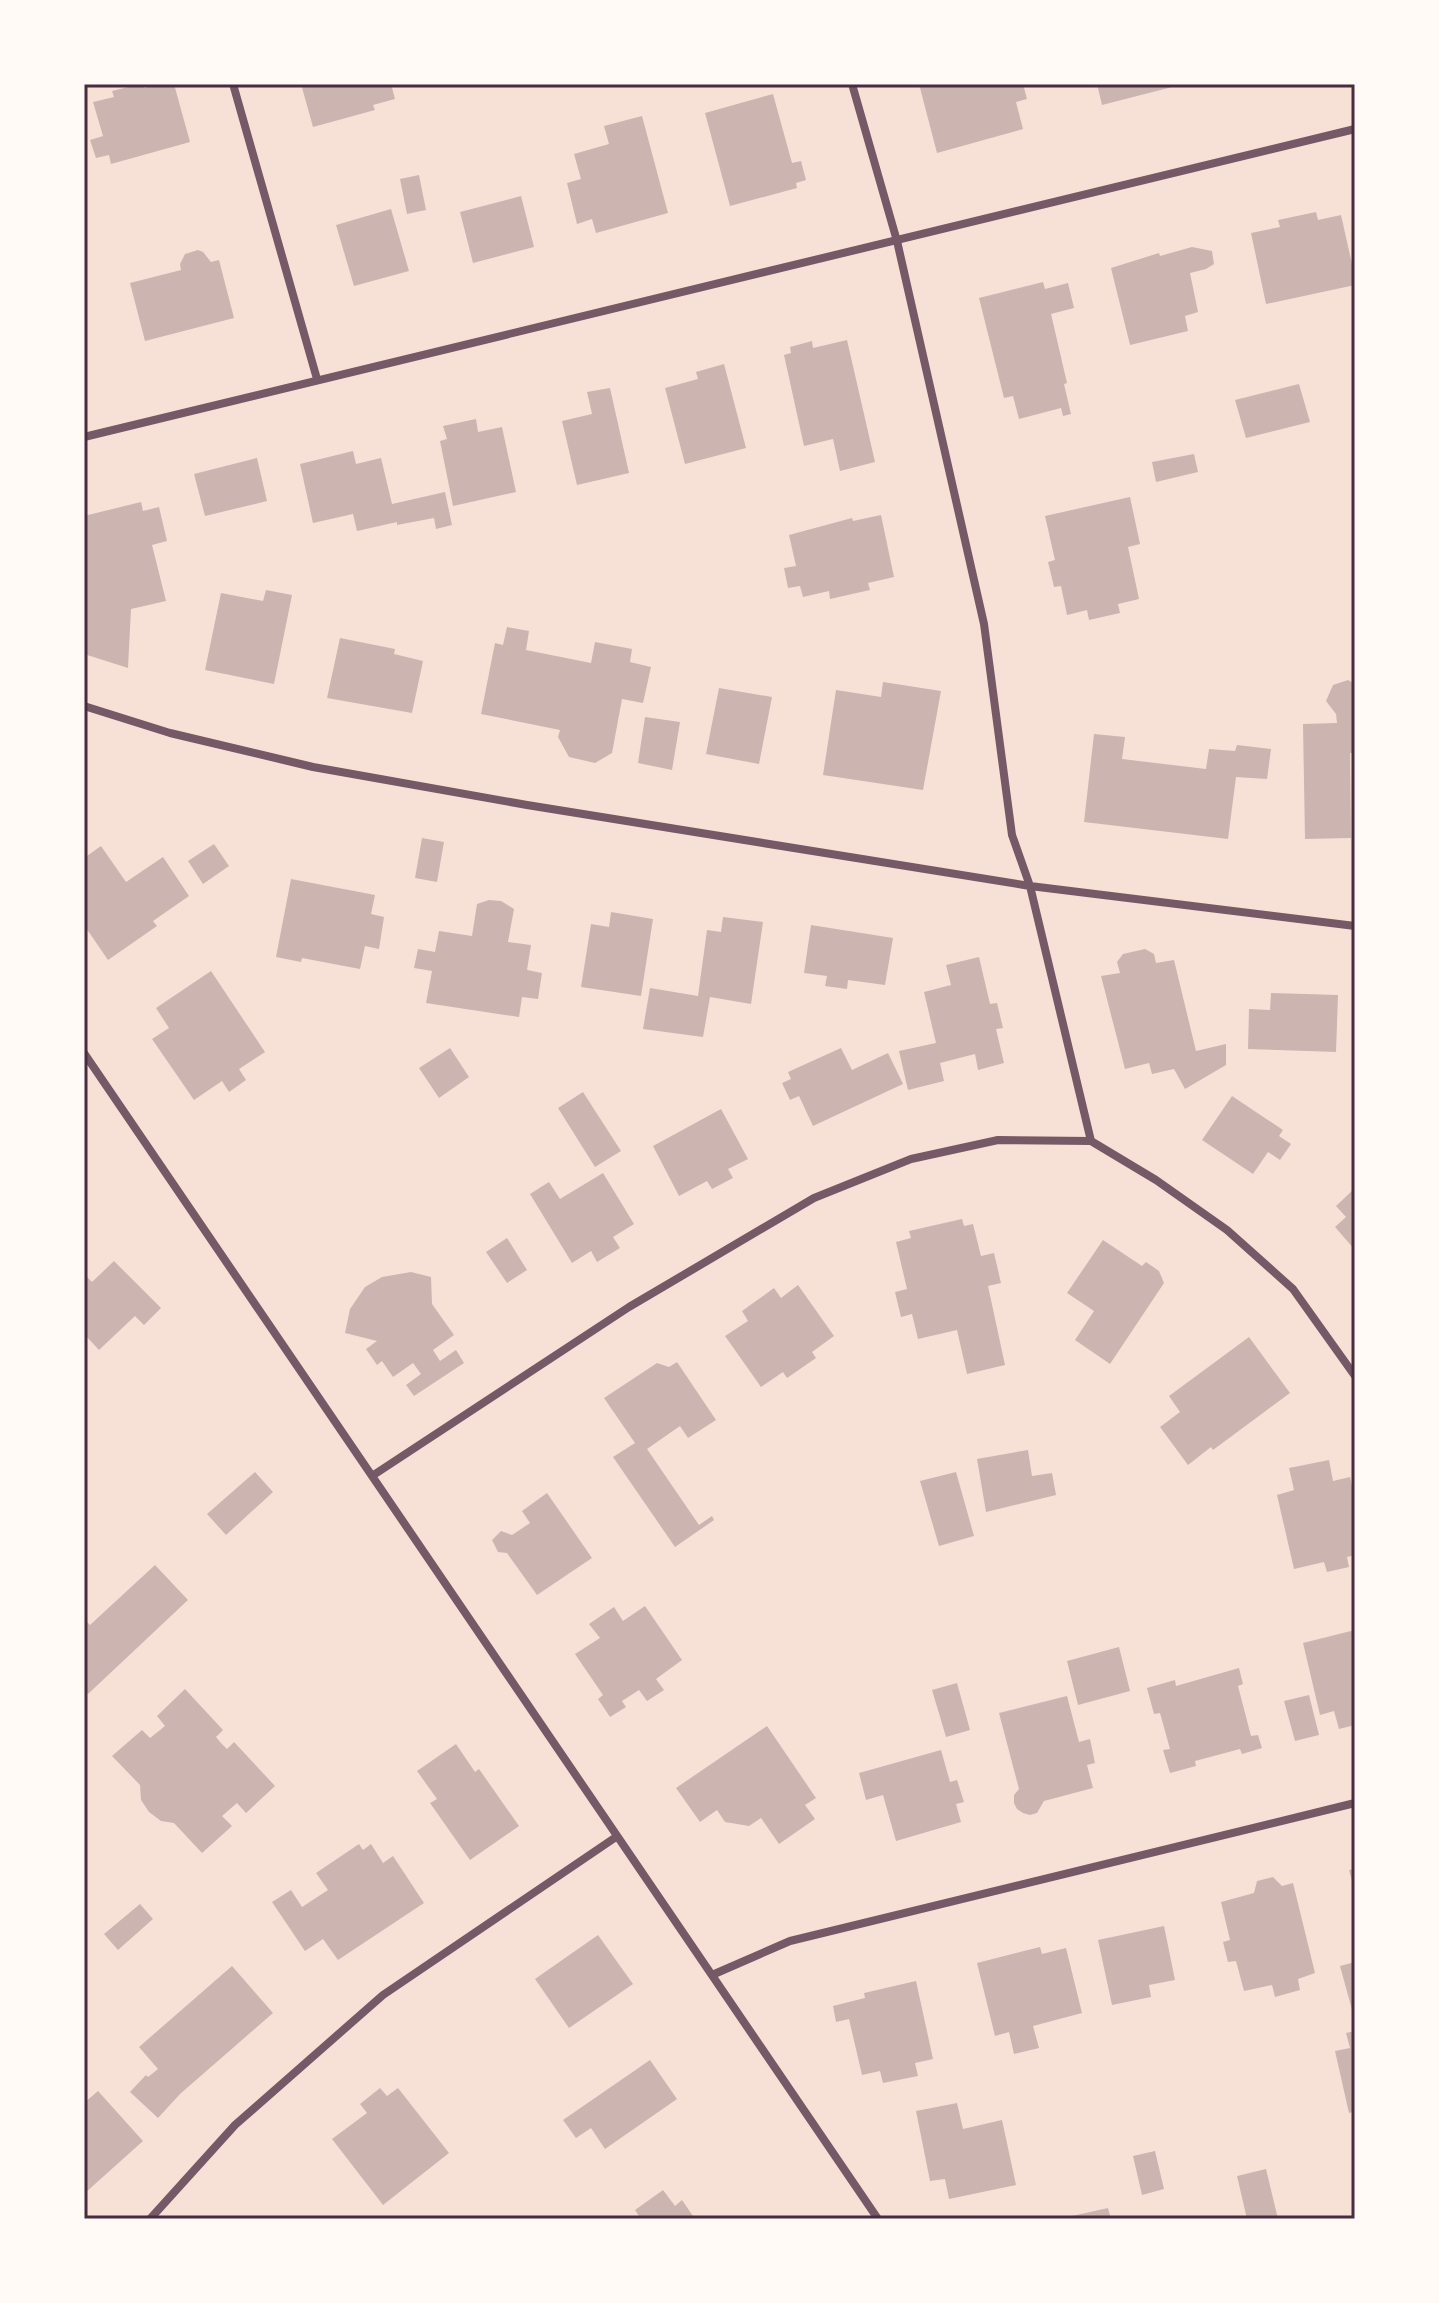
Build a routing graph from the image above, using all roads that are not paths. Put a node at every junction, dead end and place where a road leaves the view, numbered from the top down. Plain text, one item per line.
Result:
1 (233, 84) edge
2 (852, 84) edge
3 (1355, 129) edge
4 (897, 241) junction
5 (317, 379) junction
6 (84, 437) edge
7 (84, 706) edge
8 (1030, 886) junction
9 (1355, 926) edge
10 (84, 1053) edge
11 (1091, 1141) junction
12 (1355, 1376) edge
13 (372, 1476) junction
14 (1355, 1803) edge
15 (616, 1837) junction
16 (712, 1975) junction
17 (150, 2219) edge
18 (878, 2219) edge

1 - 5 street
2 - 4 street
3 - 4 street
4 - 5 street
4 - 8 street
5 - 6 street
7 - 8 street
8 - 9 street
8 - 11 street
10 - 13 street
11 - 12 street
11 - 13 street
13 - 15 street
14 - 16 street
15 - 16 street
15 - 17 street
16 - 18 street

